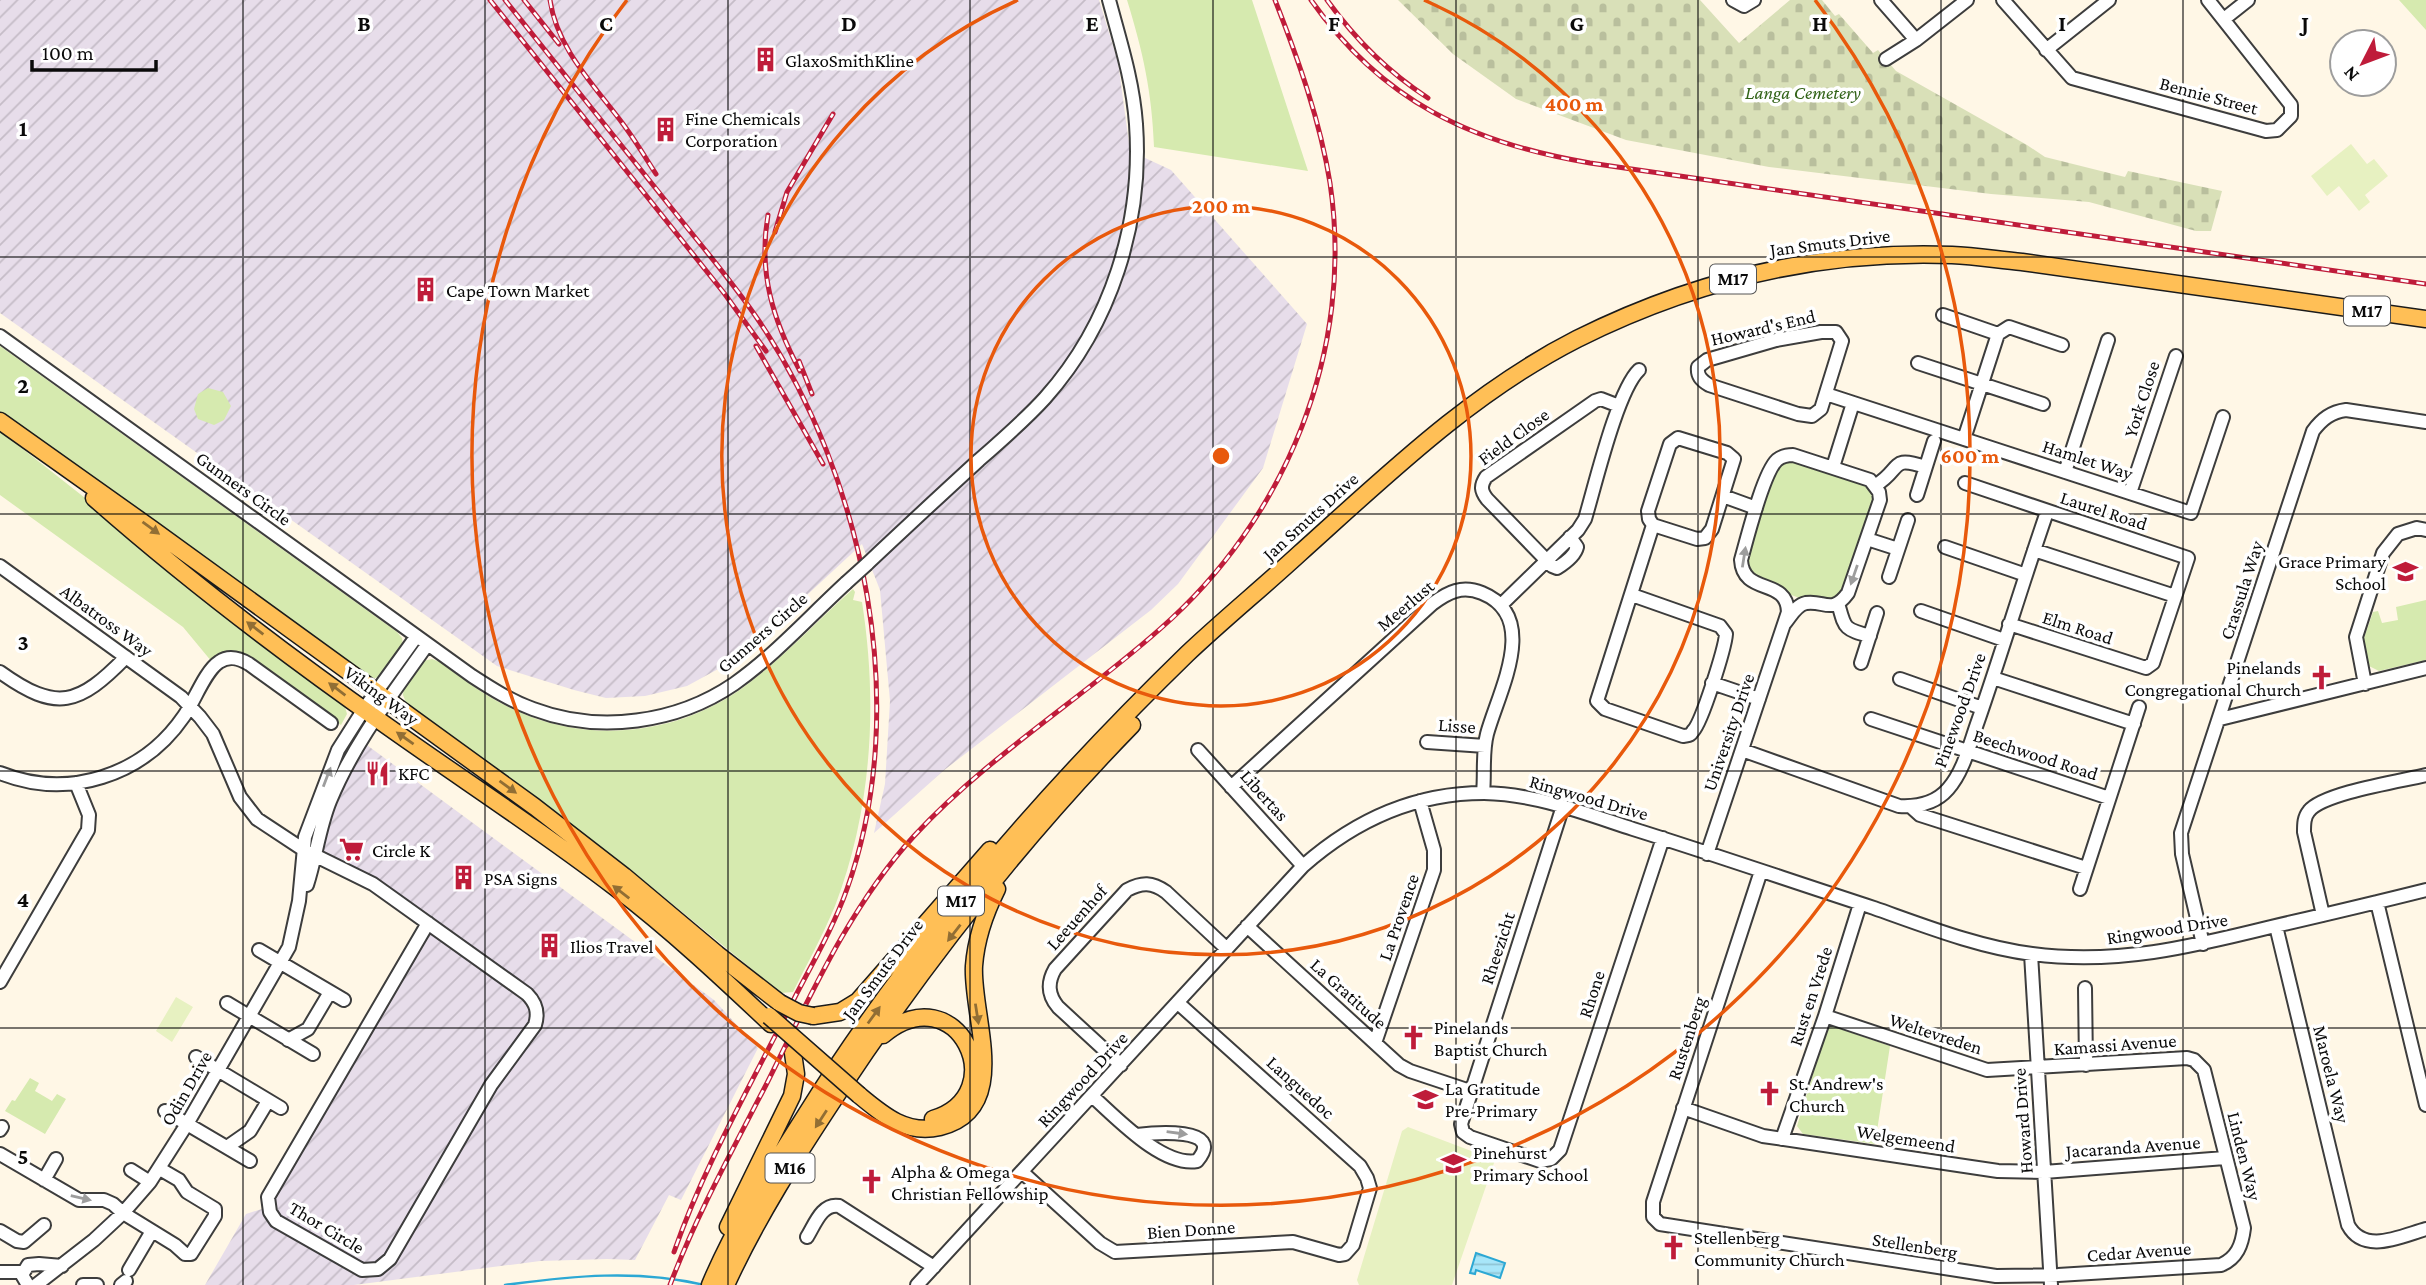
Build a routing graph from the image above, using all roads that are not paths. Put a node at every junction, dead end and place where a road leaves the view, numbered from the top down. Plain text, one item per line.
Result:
1 (1109, 0) edge
2 (1733, 0) edge
3 (1754, 0) edge
4 (1881, 0) edge
5 (1967, 0) edge
6 (2003, 0) edge
7 (2109, 0) edge
8 (2208, 0) edge
9 (2248, 0) edge
10 (2224, 19) junction
11 (1916, 40) junction
12 (2046, 50) junction
13 (1886, 59) dead end
14 (1943, 315) dead end
15 (2426, 319) edge
16 (1998, 334) junction
17 (0, 336) edge
18 (2108, 340) dead end
19 (2062, 345) dead end
20 (2176, 356) dead end
21 (1918, 363) dead end
22 (1639, 370) dead end
23 (1982, 384) junction
24 (1826, 394) junction
25 (1853, 403) junction
26 (2043, 404) dead end
27 (1619, 406) junction
28 (2223, 417) dead end
29 (0, 421) edge
30 (2426, 422) edge
31 (1964, 439) junction
32 (1934, 441) dead end
33 (36, 447) junction
34 (1833, 467) junction
35 (1925, 467) junction
36 (2065, 472) junction
37 (1965, 483) dead end
38 (1875, 485) junction
39 (2130, 494) junction
40 (1917, 495) dead end
41 (1723, 496) junction
42 (1756, 508) junction
43 (2047, 512) junction
44 (1908, 520) dead end
45 (1653, 525) junction
46 (2426, 530) edge
47 (1867, 539) junction
48 (1945, 547) dead end
49 (1898, 549) junction
50 (2034, 550) junction
51 (1546, 560) junction
52 (0, 566) edge
53 (2026, 575) junction
54 (1889, 577) dead end
55 (1782, 594) junction
56 (1254, 595) junction
57 (1632, 595) junction
58 (2174, 599) junction
59 (1806, 603) junction
60 (1838, 603) junction
61 (1501, 605) junction
62 (1921, 611) dead end
63 (1877, 613) dead end
64 (1785, 623) junction
65 (2009, 624) junction
66 (1870, 636) junction
67 (416, 637) junction
68 (2004, 640) junction
69 (427, 645) junction
70 (125, 657) junction
71 (1861, 663) dead end
72 (2426, 668) edge
73 (0, 672) edge
74 (1993, 678) junction
75 (1900, 679) dead end
76 (1712, 684) junction
77 (2365, 684) junction
78 (382, 696) junction
79 (1759, 699) junction
80 (191, 706) junction
81 (2139, 707) dead end
82 (1982, 708) junction
83 (370, 713) junction
84 (1871, 719) dead end
85 (2220, 719) junction
86 (331, 723) dead end
87 (2134, 724) junction
88 (1427, 742) dead end
89 (1485, 746) junction
90 (1198, 750) dead end
91 (1742, 750) junction
92 (1967, 752) junction
93 (2426, 775) edge
94 (1, 776) edge
95 (1068, 776) junction
96 (76, 783) junction
97 (1231, 787) junction
98 (1483, 793) junction
99 (2109, 798) junction
100 (1420, 801) junction
101 (1930, 802) junction
102 (1563, 806) junction
103 (1910, 806) junction
104 (1944, 822) junction
105 (1663, 838) junction
106 (309, 853) junction
107 (1707, 854) junction
108 (1016, 857) junction
109 (1303, 866) junction
110 (2086, 868) junction
111 (1761, 871) junction
112 (2080, 889) dead end
113 (2426, 890) edge
114 (2377, 902) junction
115 (1860, 904) junction
116 (2323, 915) junction
117 (428, 923) junction
118 (1247, 926) junction
119 (2276, 926) junction
120 (2203, 944) junction
121 (1227, 949) junction
122 (259, 950) dead end
123 (2031, 954) junction
124 (713, 961) junction
125 (281, 963) junction
126 (0, 982) edge
127 (2085, 988) dead end
128 (330, 992) junction
129 (344, 1000) dead end
130 (227, 1003) dead end
131 (1178, 1003) junction
132 (774, 1014) junction
133 (1825, 1016) junction
134 (250, 1017) junction
135 (288, 1040) junction
136 (1375, 1043) junction
137 (313, 1054) dead end
138 (196, 1057) dead end
139 (2194, 1060) joint
140 (858, 1062) junction
141 (1121, 1065) junction
142 (2086, 1065) junction
143 (2037, 1069) junction
144 (218, 1071) junction
145 (861, 1090) junction
146 (1470, 1091) junction
147 (1092, 1096) junction
148 (268, 1101) junction
149 (2426, 1105) edge
150 (281, 1108) dead end
151 (1683, 1108) junction
152 (165, 1111) dead end
153 (187, 1124) junction
154 (1137, 1135) junction
155 (1782, 1139) junction
156 (227, 1147) junction
157 (0, 1154) edge
158 (2225, 1158) junction
159 (56, 1159) dead end
160 (1551, 1159) joint
161 (250, 1161) dead end
162 (160, 1169) junction
163 (131, 1170) dead end
164 (1022, 1172) junction
165 (2044, 1172) junction
166 (44, 1180) junction
167 (150, 1182) junction
168 (123, 1213) junction
169 (1362, 1213) joint
170 (1653, 1217) joint
171 (44, 1225) dead end
172 (2426, 1229) edge
173 (0, 1231) edge
174 (152, 1231) junction
175 (807, 1237) dead end
176 (2229, 1261) joint
177 (62, 1266) junction
178 (934, 1268) junction
179 (0, 1272) edge
180 (23, 1272) junction
181 (720, 1278) edge
182 (125, 1279) edge
183 (2050, 1280) edge
184 (44, 1283) edge
185 (28, 1285) edge
186 (83, 1285) edge
187 (97, 1285) edge
188 (917, 1285) edge

1 - 69 street, Gunners Circle, bridge
2 - 3 street
4 - 11 street
5 - 11 street
6 - 12 street, Bennie Street
7 - 12 street
8 - 10 street, Bennie Street
9 - 10 street
10 - 12 street, Bennie Street
11 - 13 street
14 - 16 street
15 - 56 main road, Jan Smuts Drive / M17
16 - 19 street
16 - 23 street
17 - 67 street, Gunners Circle
18 - 36 street
20 - 39 street, York Close
21 - 23 street
22 - 27 street
23 - 26 street
23 - 31 street
24 - 24 street, Howard's End
24 - 25 street, Hamlet Way
25 - 31 street, Hamlet Way
25 - 34 street
27 - 51 street
27 - 51 street, Field Close
28 - 39 street, Hamlet Way
29 - 33 main road, Viking Way
30 - 85 street, Crassula Way
31 - 36 street, Hamlet Way
32 - 35 street
33 -> 78 main road, Viking Way
83 -> 33 main road, Viking Way
34 - 38 street
34 - 42 street
35 - 38 street
35 - 40 street
36 - 39 street, Hamlet Way
37 - 43 street, Laurel Road
38 - 47 street
41 - 42 street
41 - 45 street
41 - 45 street
55 -> 42 street
43 - 50 street, Pinewood Drive
43 - 58 street, Laurel Road
44 - 49 street
45 - 57 street
46 - 77 street
47 - 49 street
47 -> 60 street
48 - 53 street
49 - 54 street
50 - 53 street, Pinewood Drive
50 - 58 street
51 - 61 street
52 - 70 street, Albatross Way
53 - 65 street, Pinewood Drive
55 - 59 street
55 - 64 street, University Drive
56 - 95 main road, Jan Smuts Drive / M17
56 - 108 main road, Jan Smuts Drive / M17
57 - 76 street
57 - 76 street
58 - 65 street, Elm Road
59 - 60 street
59 - 64 street, University Drive
60 - 66 street
61 - 89 street
61 - 97 street, Meerlust
62 - 68 street
63 - 66 street
64 - 79 street, University Drive
65 - 68 street, Pinewood Drive
66 - 71 street
67 - 69 street, Gunners Circle
67 - 78 street, Odin Drive
68 - 74 street, Pinewood Drive
69 - 78 street, Odin Drive
70 - 73 street
70 - 80 street, Albatross Way
72 - 77 street
74 - 82 street, Pinewood Drive
74 - 87 street
75 - 82 street
76 - 79 street
77 - 85 street
78 - 83 street, Odin Drive
78 -> 124 main road, Viking Way
79 - 91 street, University Drive
80 - 86 street
80 - 96 street
80 - 106 street
81 - 87 street
82 - 92 street, Pinewood Drive
83 - 106 street, Odin Drive
124 -> 83 main road, Viking Way
84 - 92 street, Beechwood Road
85 - 120 street, Crassula Way
87 - 99 street
88 - 89 street, Lisse
89 - 98 street
90 - 97 street, Libertas
91 - 103 street
91 - 107 street, University Drive
92 - 99 street, Beechwood Road
92 - 101 street, Pinewood Drive
93 - 116 street
94 - 96 street
95 - 132 main road, bridge
181 -> 95 main road, Jan Smuts Drive / M17
96 - 126 street
97 - 109 street, Libertas
98 - 100 street, Ringwood Drive
98 - 102 street, Ringwood Drive
99 - 110 street
100 - 109 street, Ringwood Drive
100 - 136 street, La Provence
101 - 103 street
101 - 104 street
102 - 105 street, Ringwood Drive
102 - 146 street, Rheezicht
103 - 104 street
104 - 110 street
105 - 107 street, Ringwood Drive
105 - 160 street, Rhone
106 - 117 street, Thor Circle
106 - 125 street, Odin Drive
107 - 111 street, Ringwood Drive
108 -> 140 main road, Jan Smuts Drive / M17
108 -> 145 main road
109 - 118 street, Ringwood Drive
110 - 112 street
111 - 115 street, Ringwood Drive
111 - 151 street, Rustenberg
113 - 114 street, Ringwood Drive
114 - 116 street, Ringwood Drive
114 - 149 street
115 - 123 street, Ringwood Drive
115 - 133 street, Rust en Vrede
116 - 119 street, Ringwood Drive
117 - 117 street, Thor Circle
118 - 121 street, Ringwood Drive
118 - 136 street, La Gratitude
119 - 120 street, Ringwood Drive
119 - 172 street, Maroela Way
120 - 123 street, Ringwood Drive
121 - 131 street, Ringwood Drive
121 - 141 street, Leeuenhof
122 - 125 street
123 - 143 street, Howard Drive
124 - 132 main road
125 - 128 street
125 - 134 street, Odin Drive
127 - 142 street
128 - 129 street
128 - 135 street
130 - 134 street
131 - 141 street, Ringwood Drive
131 - 169 street, Languedoc
132 - 145 main road
132 - 181 main road
133 - 143 street, Weltevreden
133 - 155 street, Rust en Vrede
134 - 135 street
134 - 144 street, Odin Drive
135 - 137 street
136 - 146 street, La Gratitude
138 - 144 street
139 - 142 street, Kamassi Avenue
139 - 158 street, Linden Way
140 - 145 main road
140 -> 181 main road, Jan Smuts Drive / M16
141 - 147 street, Ringwood Drive
142 - 143 street, Kamassi Avenue
143 - 165 street, Howard Drive
144 - 148 street
144 - 153 street, Odin Drive
146 - 160 street, Rheezicht
147 - 154 street
147 - 164 street, Ringwood Drive
148 - 150 street
148 - 156 street
151 - 155 street, Welgemeend
151 - 170 street, Rustenberg
152 - 153 street
153 - 156 street
153 - 162 street, Odin Drive
154 -> 154 street
155 - 165 street, Welgemeend
156 - 161 street
157 - 166 street
158 - 165 street, Jacaranda Avenue
158 - 176 street, Linden Way
159 - 166 street
162 - 167 street, Odin Drive
162 - 174 street
163 - 167 street
164 - 169 street, Bien Donne
164 - 178 street, Ringwood Drive
165 - 183 street, Howard Drive
166 -> 168 street
167 - 168 street, Odin Drive
168 - 174 street
168 - 177 street, Odin Drive
170 - 183 street, Stellenberg
171 - 173 street
174 - 182 street
175 - 178 street
176 - 183 street, Cedar Avenue
177 - 180 street
177 - 184 street, Odin Drive
178 - 188 street, Ringwood Drive
179 - 180 street
180 - 185 street
186 - 187 street

